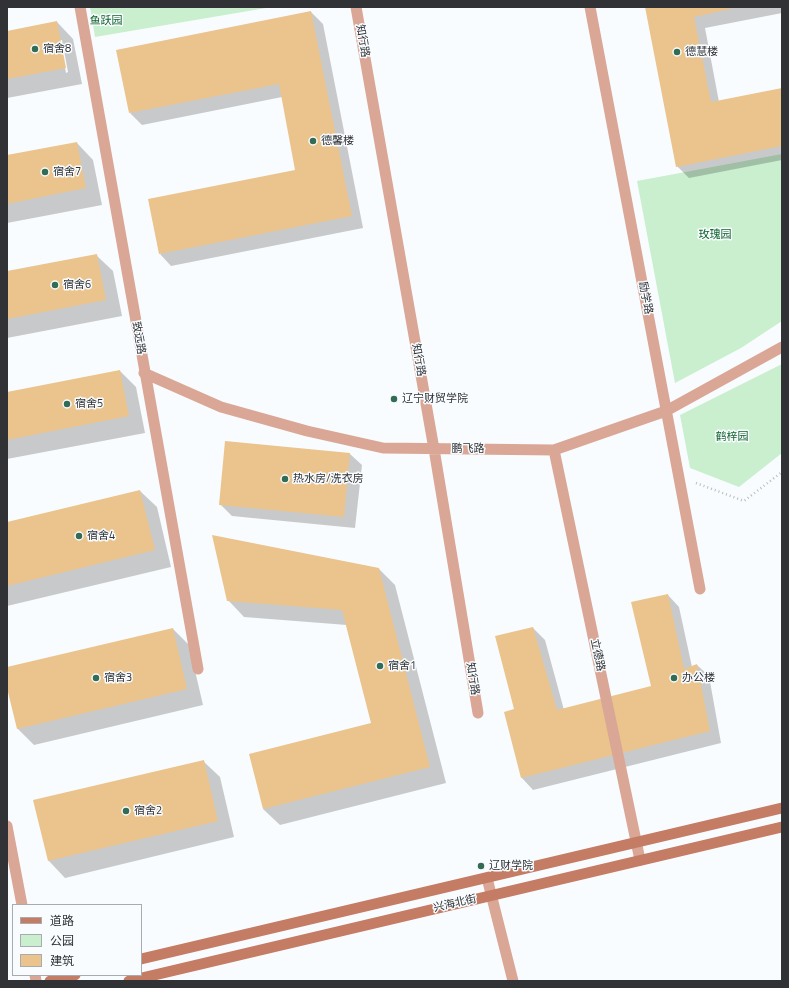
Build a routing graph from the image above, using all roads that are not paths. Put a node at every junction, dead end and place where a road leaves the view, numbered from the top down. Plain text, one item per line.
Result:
1 (80, 7) edge
2 (356, 7) edge
3 (590, 7) edge
4 (782, 347) edge
5 (144, 373) junction
6 (666, 411) junction
7 (434, 449) junction
8 (554, 450) junction
9 (700, 589) dead end
10 (198, 669) dead end
11 (478, 713) dead end
12 (782, 808) edge
13 (7, 826) edge
14 (782, 827) edge
15 (636, 842) junction
16 (640, 860) junction
17 (487, 878) junction
18 (491, 895) junction
19 (22, 904) edge
20 (142, 959) edge
21 (71, 976) edge
22 (50, 981) edge
23 (128, 981) edge
24 (513, 981) edge

1 - 5 street, 致远路
2 - 7 street, 知行路
3 - 6 street, 励学路
4 - 6 street, 鹏飞路
5 - 7 street, 鹏飞路
5 - 10 street, 致远路
6 - 8 street, 鹏飞路
6 - 9 street, 励学路
7 - 8 street, 鹏飞路
7 - 11 street, 知行路
8 - 15 street, 立德路
12 - 15 main road, 兴海北街
13 - 19 street
14 - 16 main road, 兴海北街
15 - 16 street, 立德路
15 - 17 main road, 兴海北街
16 - 18 main road, 兴海北街
17 - 18 street
17 - 20 main road, 兴海北街
18 - 23 main road, 兴海北街
18 - 24 street
21 - 22 main road

